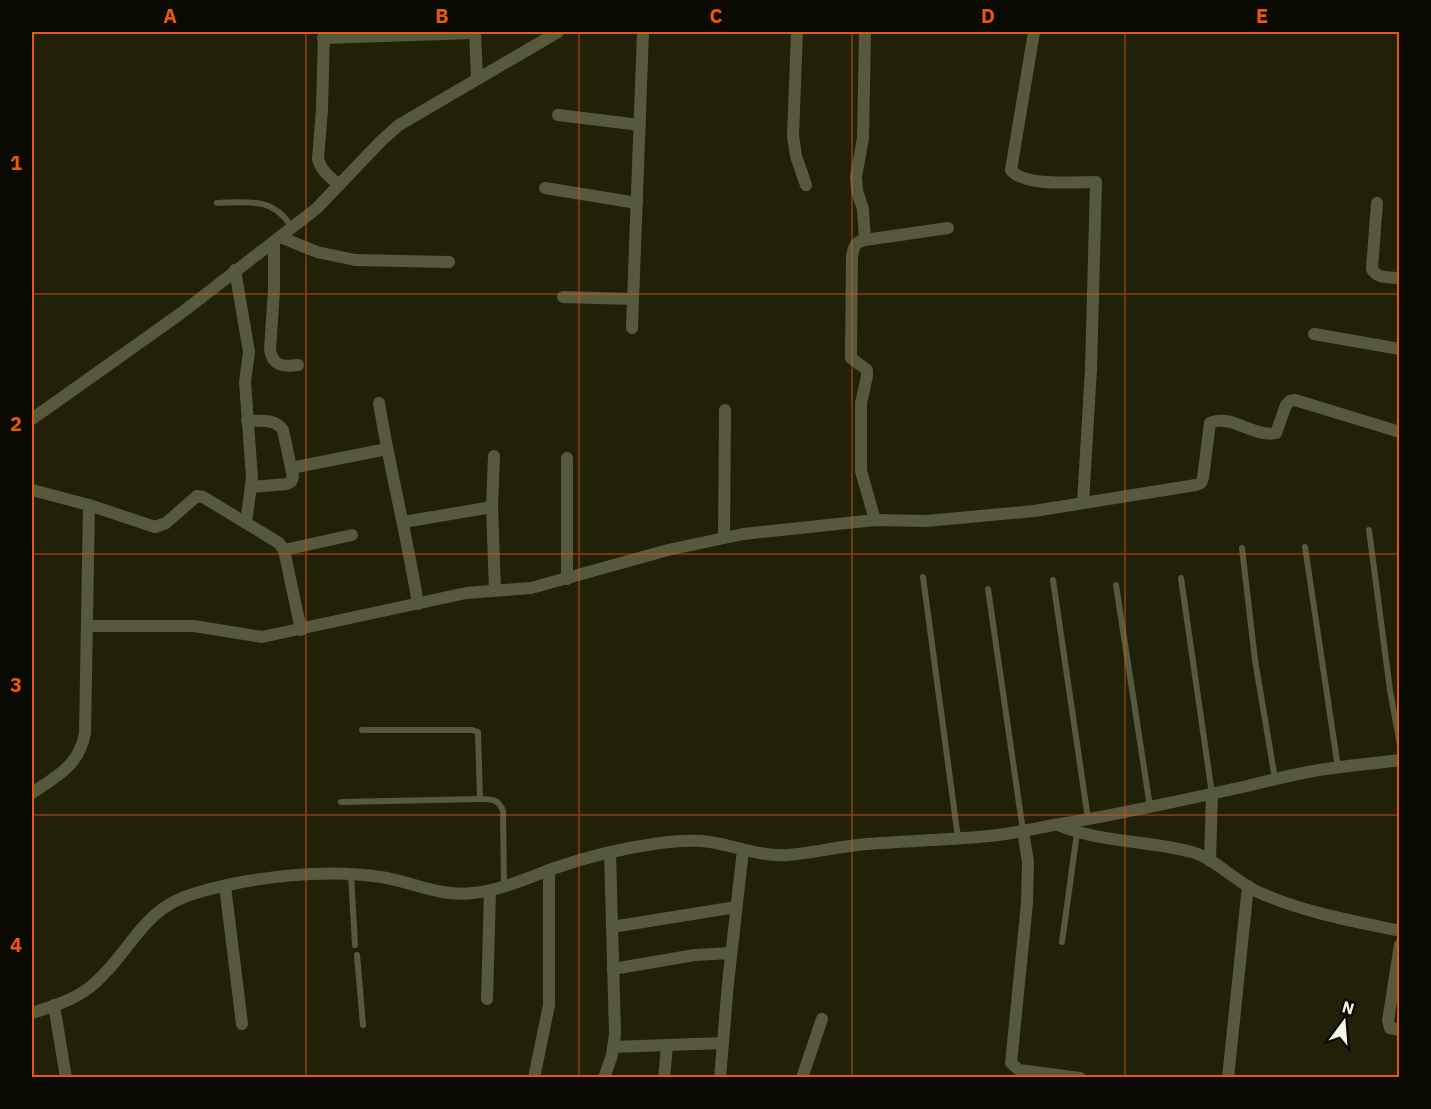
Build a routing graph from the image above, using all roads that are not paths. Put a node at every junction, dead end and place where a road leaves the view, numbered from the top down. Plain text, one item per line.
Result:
1 (475, 32) edge
2 (558, 32) edge
3 (643, 32) edge
4 (797, 32) edge
5 (865, 32) edge
6 (1034, 32) edge
7 (324, 35) edge
8 (477, 78) junction
9 (558, 115) dead end
10 (640, 125) junction
11 (339, 185) junction
12 (806, 185) dead end
13 (545, 188) dead end
14 (217, 203) dead end
15 (637, 203) junction
16 (1377, 203) dead end
17 (292, 228) junction
18 (948, 228) dead end
19 (277, 240) junction
20 (865, 240) junction
21 (449, 262) dead end
22 (235, 270) junction
23 (1400, 278) edge
24 (563, 297) dead end
25 (633, 299) junction
26 (632, 328) dead end
27 (1314, 334) dead end
28 (1400, 349) edge
29 (298, 365) dead end
30 (380, 403) dead end
31 (725, 410) dead end
32 (32, 419) edge
33 (247, 421) junction
34 (1400, 432) edge
35 (387, 449) junction
36 (494, 456) dead end
37 (567, 458) dead end
38 (291, 468) junction
39 (251, 487) junction
40 (32, 490) edge
41 (1083, 503) junction
42 (89, 505) junction
43 (492, 507) junction
44 (875, 520) junction
45 (403, 522) junction
46 (246, 523) junction
47 (1369, 530) dead end
48 (352, 535) dead end
49 (724, 538) junction
50 (1305, 547) dead end
51 (1242, 548) dead end
52 (284, 550) junction
53 (923, 577) dead end
54 (1181, 578) dead end
55 (567, 579) junction
56 (1053, 580) dead end
57 (1116, 585) dead end
58 (988, 589) dead end
59 (495, 590) junction
60 (418, 604) junction
61 (87, 626) junction
62 (301, 630) junction
63 (362, 730) dead end
64 (1400, 745) edge
65 (1400, 760) edge
66 (1338, 768) junction
67 (1275, 780) junction
68 (32, 793) edge
69 (1212, 794) junction
70 (480, 799) junction
71 (341, 802) dead end
72 (1150, 807) junction
73 (1088, 820) junction
74 (1058, 825) junction
75 (1023, 831) junction
76 (1077, 833) junction
77 (958, 838) junction
78 (743, 850) junction
79 (610, 852) junction
80 (1210, 861) junction
81 (549, 870) junction
82 (351, 874) junction
83 (225, 886) junction
84 (1248, 886) junction
85 (504, 887) junction
86 (490, 891) junction
87 (736, 907) junction
88 (612, 927) junction
89 (1400, 931) edge
90 (1062, 942) dead end
91 (355, 945) dead end
92 (1400, 945) edge
93 (731, 953) junction
94 (357, 955) dead end
95 (613, 969) junction
96 (487, 999) dead end
97 (54, 1005) junction
98 (32, 1013) edge
99 (822, 1019) dead end
100 (242, 1024) dead end
101 (363, 1025) dead end
102 (1400, 1030) edge
103 (723, 1043) junction
104 (667, 1045) junction
105 (613, 1047) junction
106 (66, 1077) edge
107 (534, 1077) edge
108 (604, 1077) edge
109 (664, 1077) edge
110 (720, 1077) edge
111 (802, 1077) edge
112 (1080, 1077) edge
113 (1228, 1077) edge

1 - 7 street
1 - 8 street
2 - 8 street
3 - 10 street
4 - 12 street
5 - 20 street
6 - 41 street
7 - 11 street
8 - 11 street
9 - 10 street
10 - 15 street
11 - 17 street
13 - 15 street
14 - 17 lane
15 - 25 street
16 - 23 street
17 - 19 street
18 - 20 street
19 - 21 street
19 - 22 street
19 - 29 street
20 - 44 street
22 - 32 street
22 - 33 street
24 - 25 street
25 - 26 street
27 - 28 street
30 - 35 street
31 - 49 street
33 - 38 street
33 - 39 street
34 - 41 street
35 - 38 street
35 - 45 street
36 - 43 street
37 - 55 street
38 - 39 street
39 - 46 street
40 - 42 street
41 - 44 street
42 - 46 street
42 - 61 street
43 - 45 street
43 - 59 street
44 - 49 street
45 - 60 street
46 - 52 street
47 - 64 lane
48 - 52 street
49 - 55 street
50 - 66 lane
51 - 67 lane
52 - 62 street
53 - 77 lane
54 - 69 lane
55 - 59 street
56 - 73 lane
57 - 72 lane
58 - 75 lane
59 - 60 street
60 - 62 street
61 - 62 street
61 - 68 street
63 - 70 lane
65 - 66 street
66 - 67 street
67 - 69 street
69 - 72 street
69 - 80 street
70 - 71 lane
70 - 85 lane
72 - 73 street
73 - 74 street
74 - 75 street
74 - 76 street
75 - 77 street
75 - 112 street
76 - 80 street
76 - 90 lane
77 - 78 street
78 - 79 street
78 - 87 street
79 - 81 street
79 - 88 street
80 - 84 street
81 - 85 street
81 - 107 street
82 - 83 street
82 - 86 street
82 - 91 lane
83 - 97 street
83 - 100 street
84 - 89 street
84 - 113 street
85 - 86 street
86 - 96 street
87 - 88 street
87 - 93 street
88 - 95 street
92 - 102 street
93 - 95 street
93 - 103 street
94 - 101 lane
95 - 105 street
97 - 98 street
97 - 106 street
99 - 111 street
103 - 104 street
103 - 110 street
104 - 105 street
104 - 109 street
105 - 108 street

